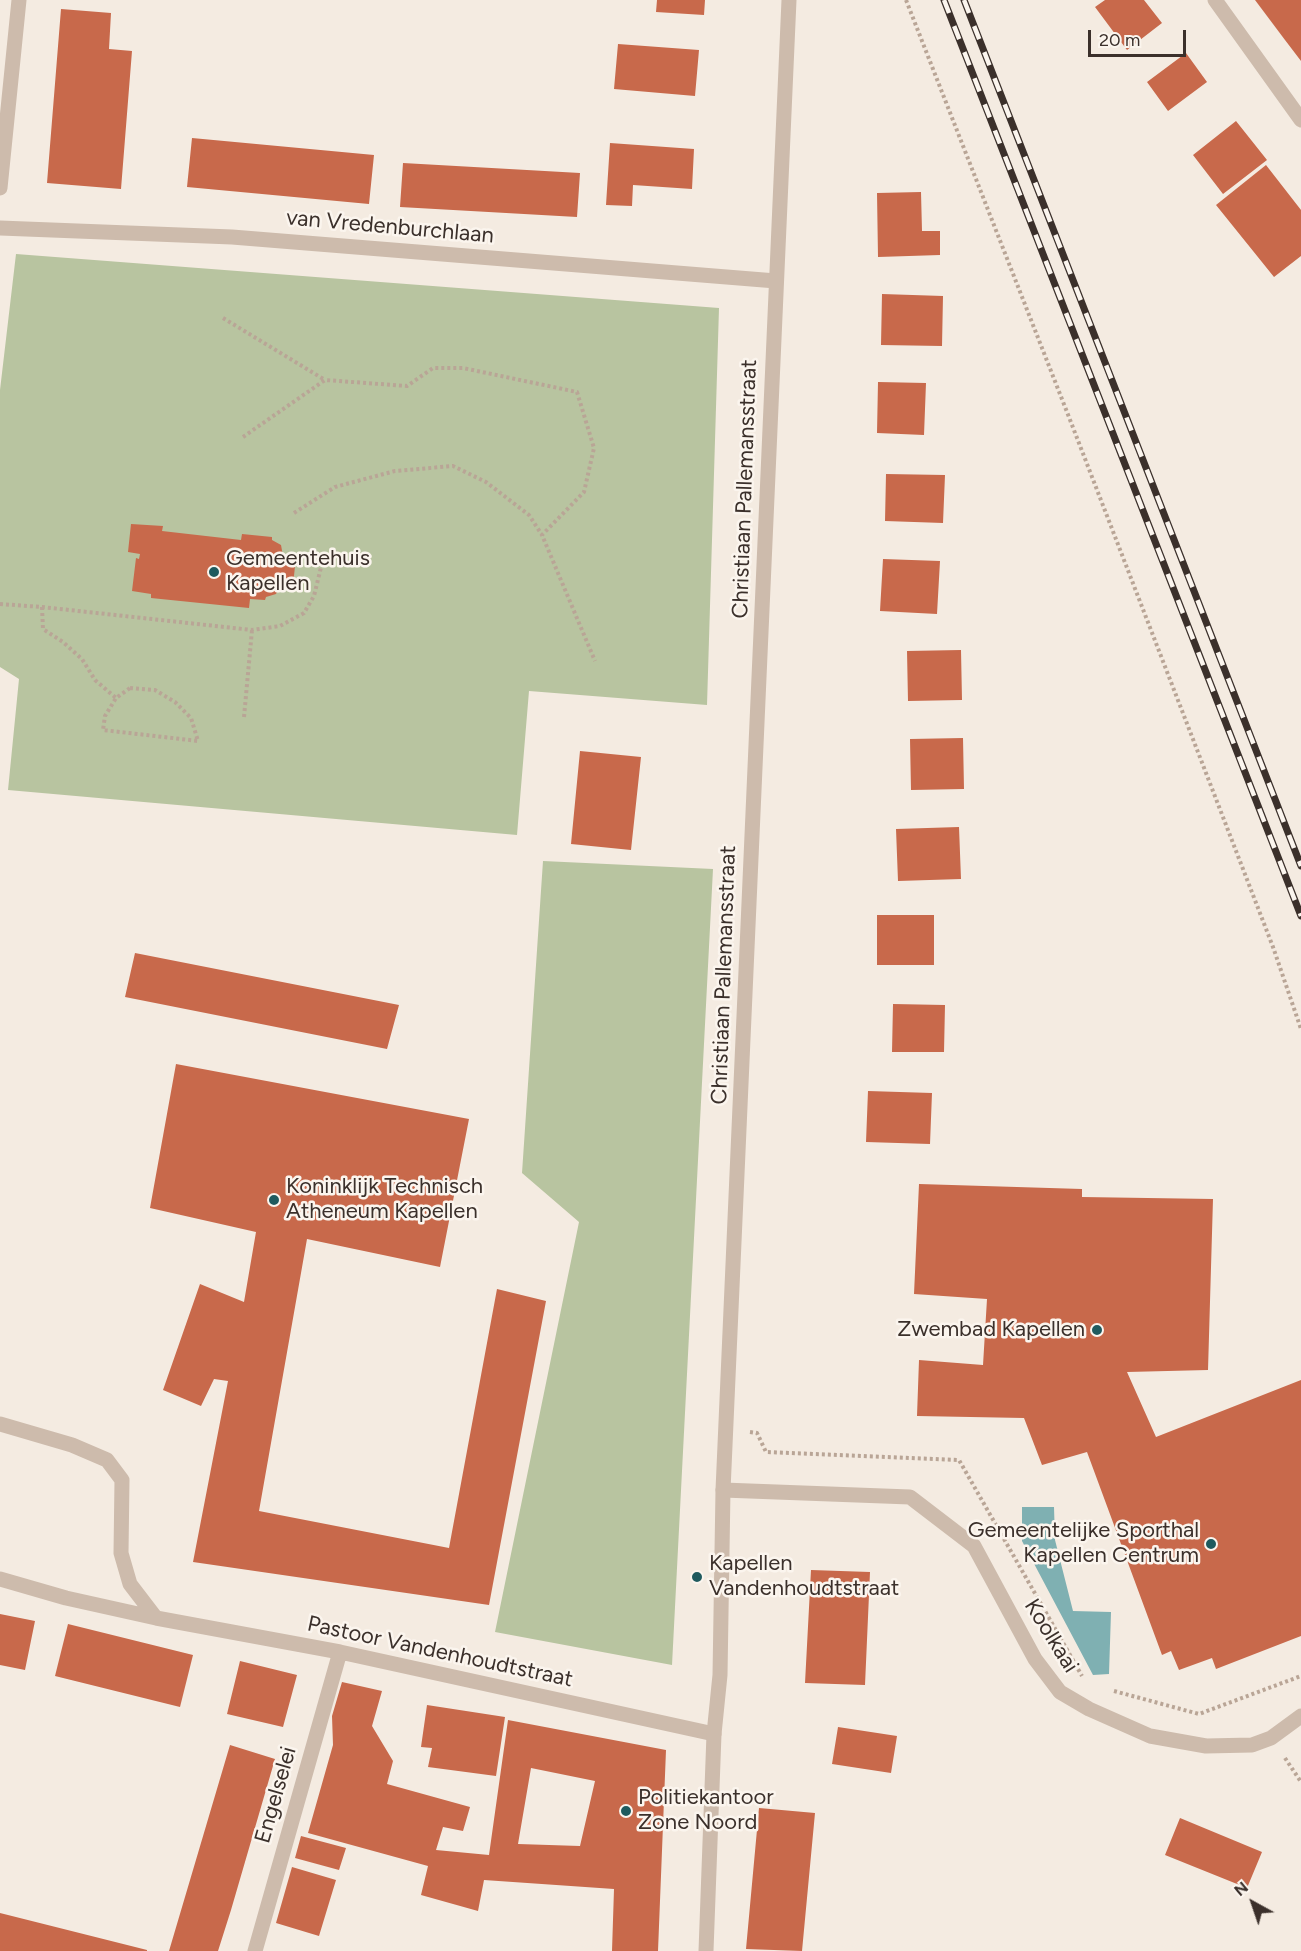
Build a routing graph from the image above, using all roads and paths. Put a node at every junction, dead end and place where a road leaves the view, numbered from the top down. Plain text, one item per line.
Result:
1 (19, 0) edge
2 (789, 0) edge
3 (906, 0) edge
4 (1215, 0) edge
5 (1301, 120) edge
6 (0, 188) edge
7 (0, 228) edge
8 (776, 281) junction
9 (223, 318) dead end
10 (326, 380) junction
11 (243, 437) dead end
12 (294, 513) dead end
13 (542, 535) junction
14 (324, 555) dead end
15 (0, 604) edge
16 (42, 607) junction
17 (252, 630) junction
18 (595, 661) dead end
19 (116, 698) junction
20 (244, 717) dead end
21 (1301, 1029) edge
22 (0, 1424) edge
23 (723, 1490) junction
24 (0, 1579) edge
25 (156, 1618) junction
26 (340, 1652) junction
27 (1301, 1716) edge
28 (714, 1734) junction
29 (255, 1951) edge
30 (706, 1951) edge

1 - 6 street
2 - 8 street, Christiaan Pallemansstraat
3 - 21 path
4 - 5 street
7 - 8 street, van Vredenburchlaan
8 - 23 street, Christiaan Pallemansstraat
9 - 10 path
10 - 11 path
10 - 13 path
12 - 13 path
13 - 18 path
14 - 17 path
15 - 16 path
16 - 17 path
16 - 19 path
17 - 20 path
19 - 19 path
22 - 25 street
23 - 27 street, Koolkaai
23 - 28 street, Christiaan Pallemansstraat
24 - 25 street, Pastoor Vandenhoudtstraat
25 - 26 street, Pastoor Vandenhoudtstraat
26 - 28 street, Pastoor Vandenhoudtstraat
26 - 29 street, Engelselei
28 - 30 street, Christiaan Pallemansstraat

